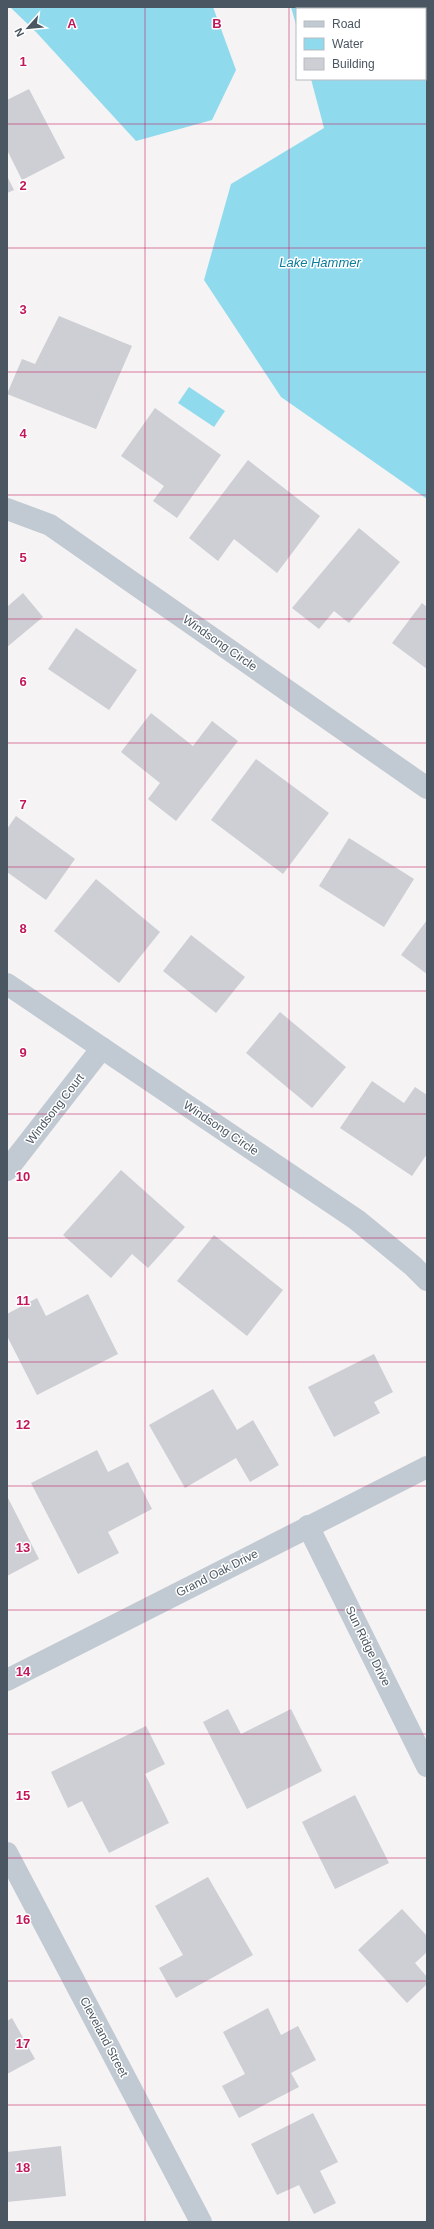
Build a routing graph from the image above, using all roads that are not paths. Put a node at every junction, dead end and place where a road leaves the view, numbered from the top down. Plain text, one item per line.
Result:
1 (7, 509) edge
2 (427, 788) edge
3 (7, 984) edge
4 (102, 1048) junction
5 (7, 1170) edge
6 (427, 1280) edge
7 (427, 1467) edge
8 (308, 1526) junction
9 (7, 1680) edge
10 (427, 1766) edge
11 (7, 1853) edge
12 (201, 2222) edge

1 - 2 street, Windsong Circle
3 - 4 street, Windsong Circle
4 - 5 street, Windsong Court
4 - 6 street, Windsong Circle
7 - 8 street, Grand Oak Drive
8 - 9 street, Grand Oak Drive
8 - 10 street, Sun Ridge Drive
11 - 12 street, Cleveland Street

